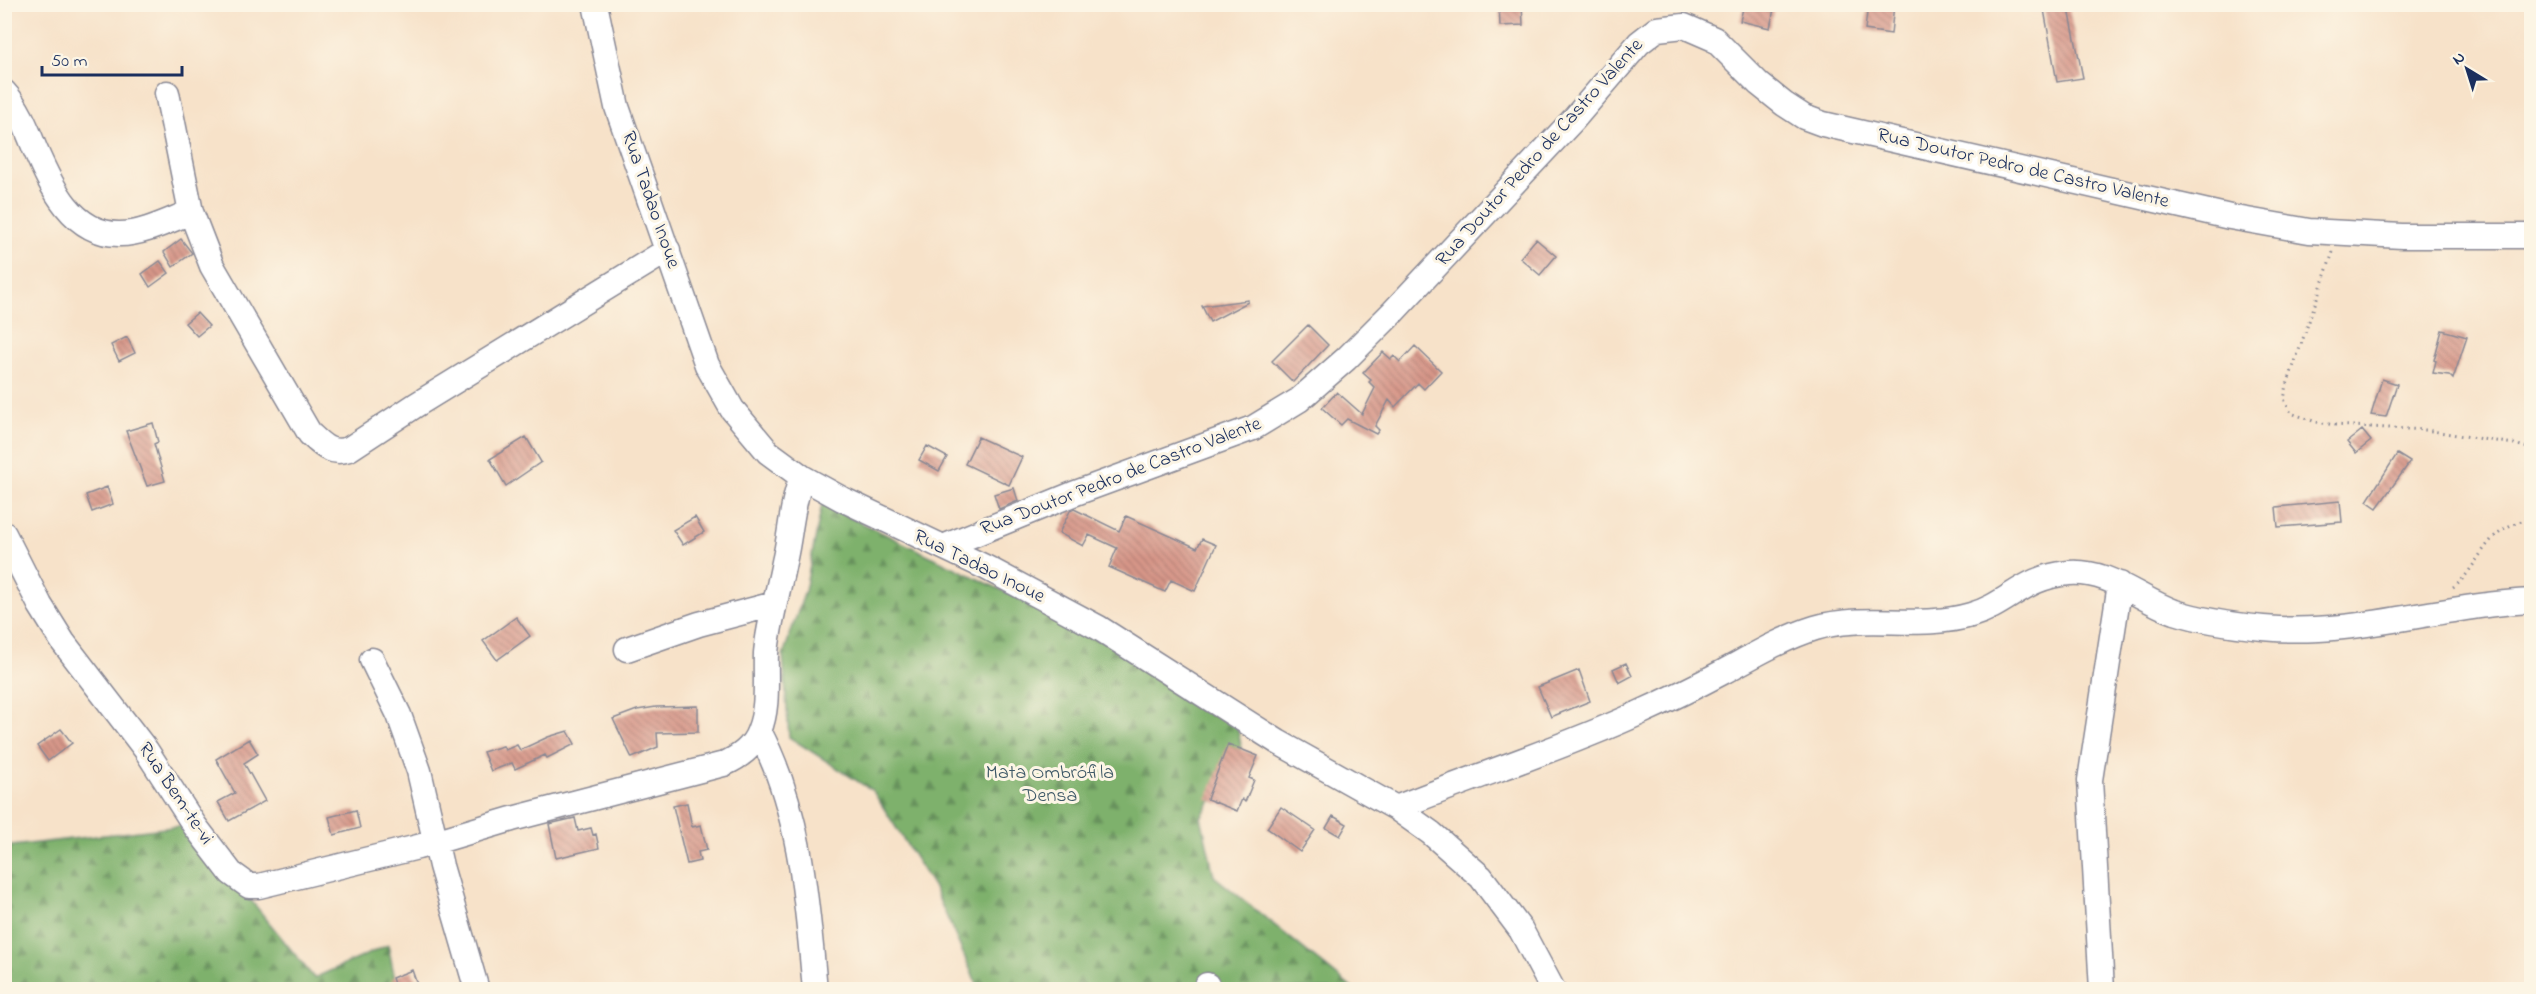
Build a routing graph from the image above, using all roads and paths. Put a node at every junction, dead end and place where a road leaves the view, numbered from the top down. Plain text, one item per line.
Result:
1 (595, 4) edge
2 (4, 92) edge
3 (167, 93) dead end
4 (191, 212) junction
5 (2338, 233) junction
6 (2532, 236) edge
7 (668, 250) junction
8 (2532, 449) edge
9 (802, 477) junction
10 (2532, 518) edge
11 (4, 534) edge
12 (943, 547) junction
13 (2120, 584) junction
14 (2448, 592) dead end
15 (2532, 601) edge
16 (774, 604) junction
17 (627, 649) dead end
18 (372, 660) dead end
19 (759, 731) junction
20 (1396, 808) junction
21 (436, 843) junction
22 (477, 990) edge
23 (815, 990) edge
24 (1552, 990) edge
25 (2102, 990) edge

1 - 7 street, Rua Tadao Inoue
2 - 4 street
3 - 4 street
4 - 7 street
5 - 6 street, Rua Doutor Pedro de Castro Valente
5 - 8 path
5 - 12 street, Rua Doutor Pedro de Castro Valente
7 - 9 street, Rua Tadao Inoue
9 - 12 street, Rua Tadao Inoue
9 - 16 street
10 - 14 path
11 - 21 street, Rua Bem-te-vi
12 - 20 street, Rua Tadao Inoue
13 - 15 street
13 - 20 street
13 - 25 street
16 - 17 street
16 - 19 street
18 - 21 street
19 - 21 street, Rua Bem-te-vi
19 - 23 street
20 - 24 street, Rua Tadao Inoue
21 - 22 street

